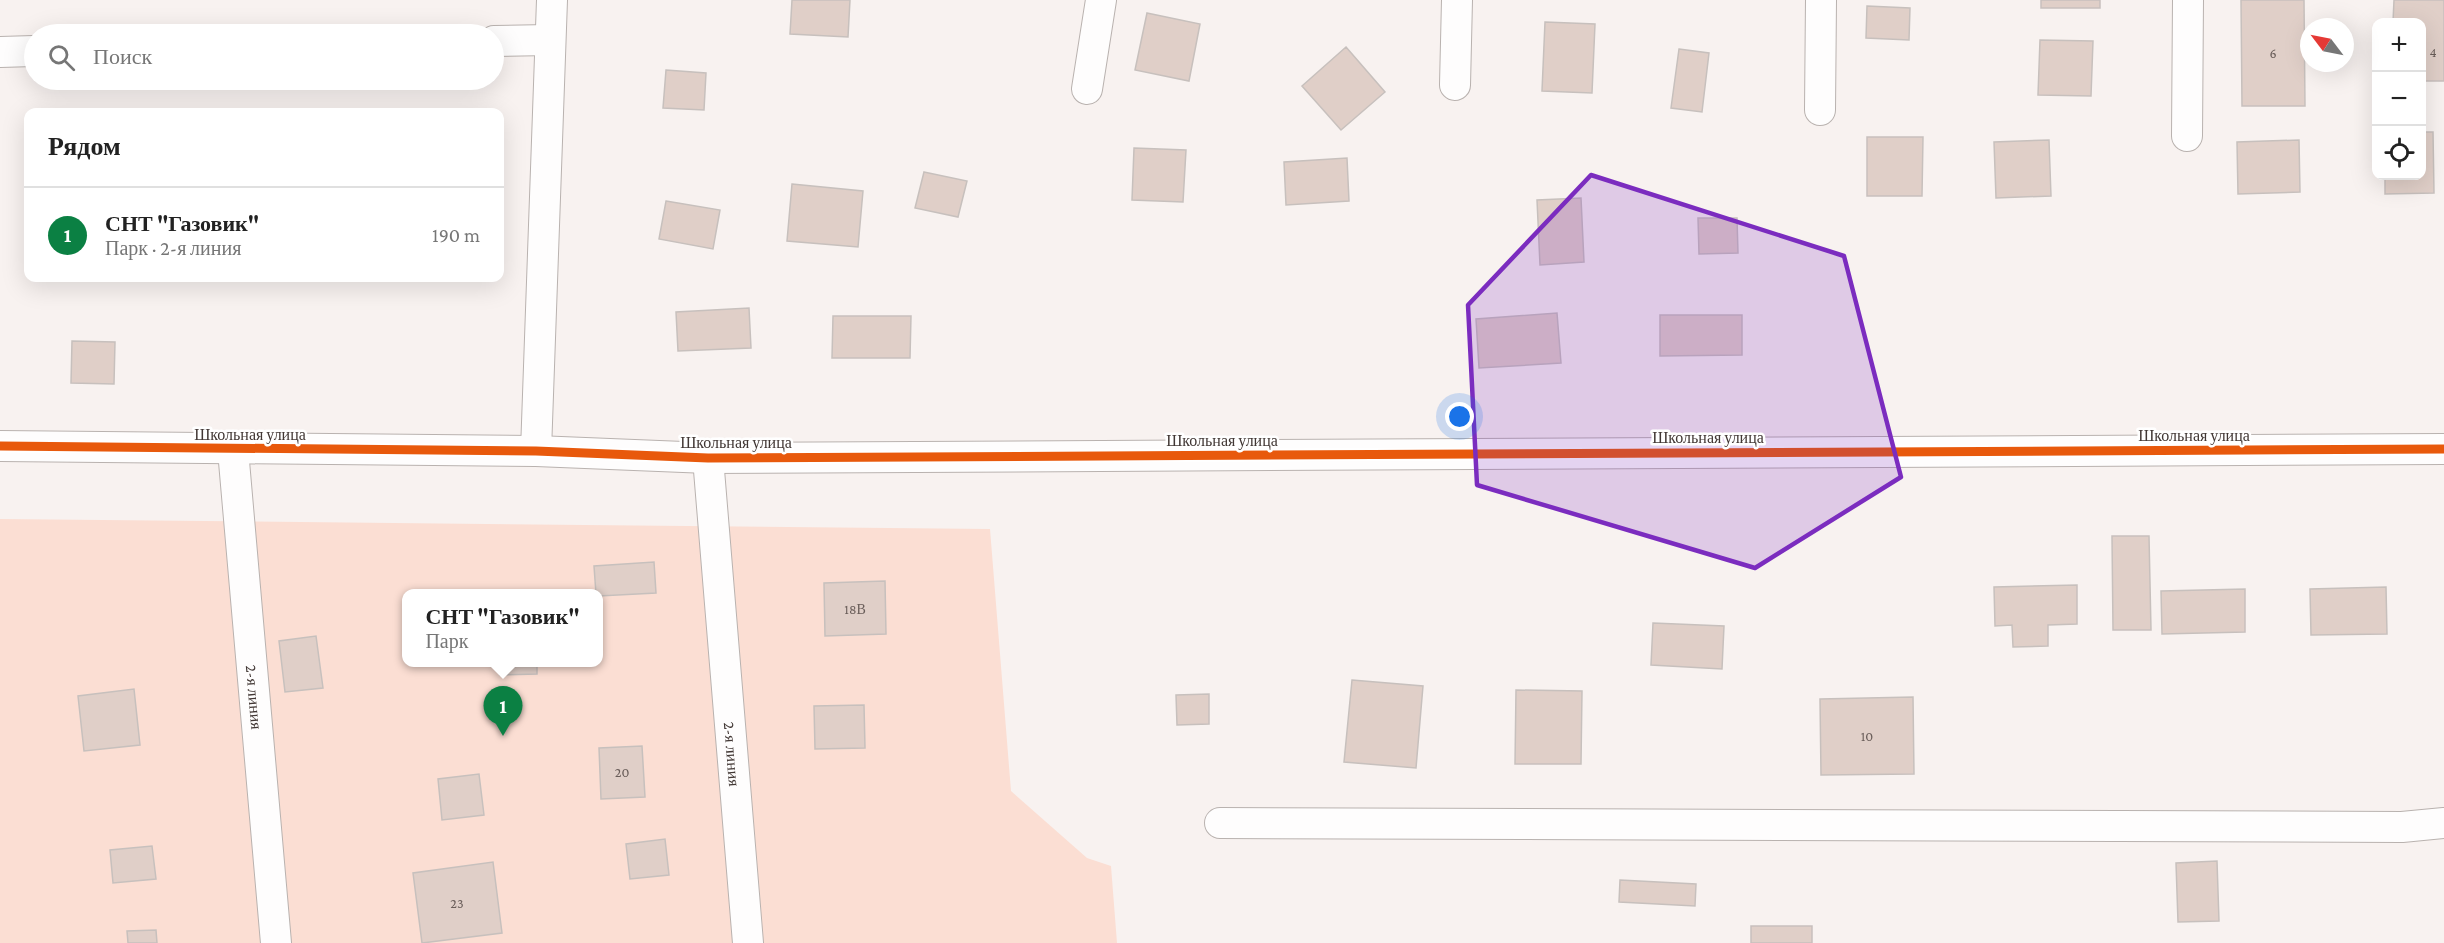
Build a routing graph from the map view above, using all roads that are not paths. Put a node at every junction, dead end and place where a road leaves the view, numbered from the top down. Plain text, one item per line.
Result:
1 (552, 0) edge
2 (1101, 0) edge
3 (1457, 0) edge
4 (1821, 0) edge
5 (2188, 0) edge
6 (549, 40) junction
7 (504, 41) edge
8 (24, 51) edge
9 (0, 52) edge
10 (1455, 85) dead end
11 (1087, 89) dead end
12 (1820, 110) dead end
13 (2187, 136) dead end
14 (0, 446) edge
15 (2444, 449) edge
16 (233, 450) junction
17 (536, 451) junction
18 (708, 458) junction
19 (1220, 823) dead end
20 (2444, 823) edge
21 (276, 943) edge
22 (748, 943) edge

1 - 6 street
2 - 11 street
3 - 10 street
4 - 12 street
5 - 13 street
6 - 7 street
6 - 17 street
8 - 9 street
14 - 16 street, Школьная улица
15 - 18 street, Школьная улица
16 - 17 street, Школьная улица
16 - 21 street, 2-я линия
17 - 18 street, Школьная улица
18 - 22 street, 2-я линия
19 - 20 street

